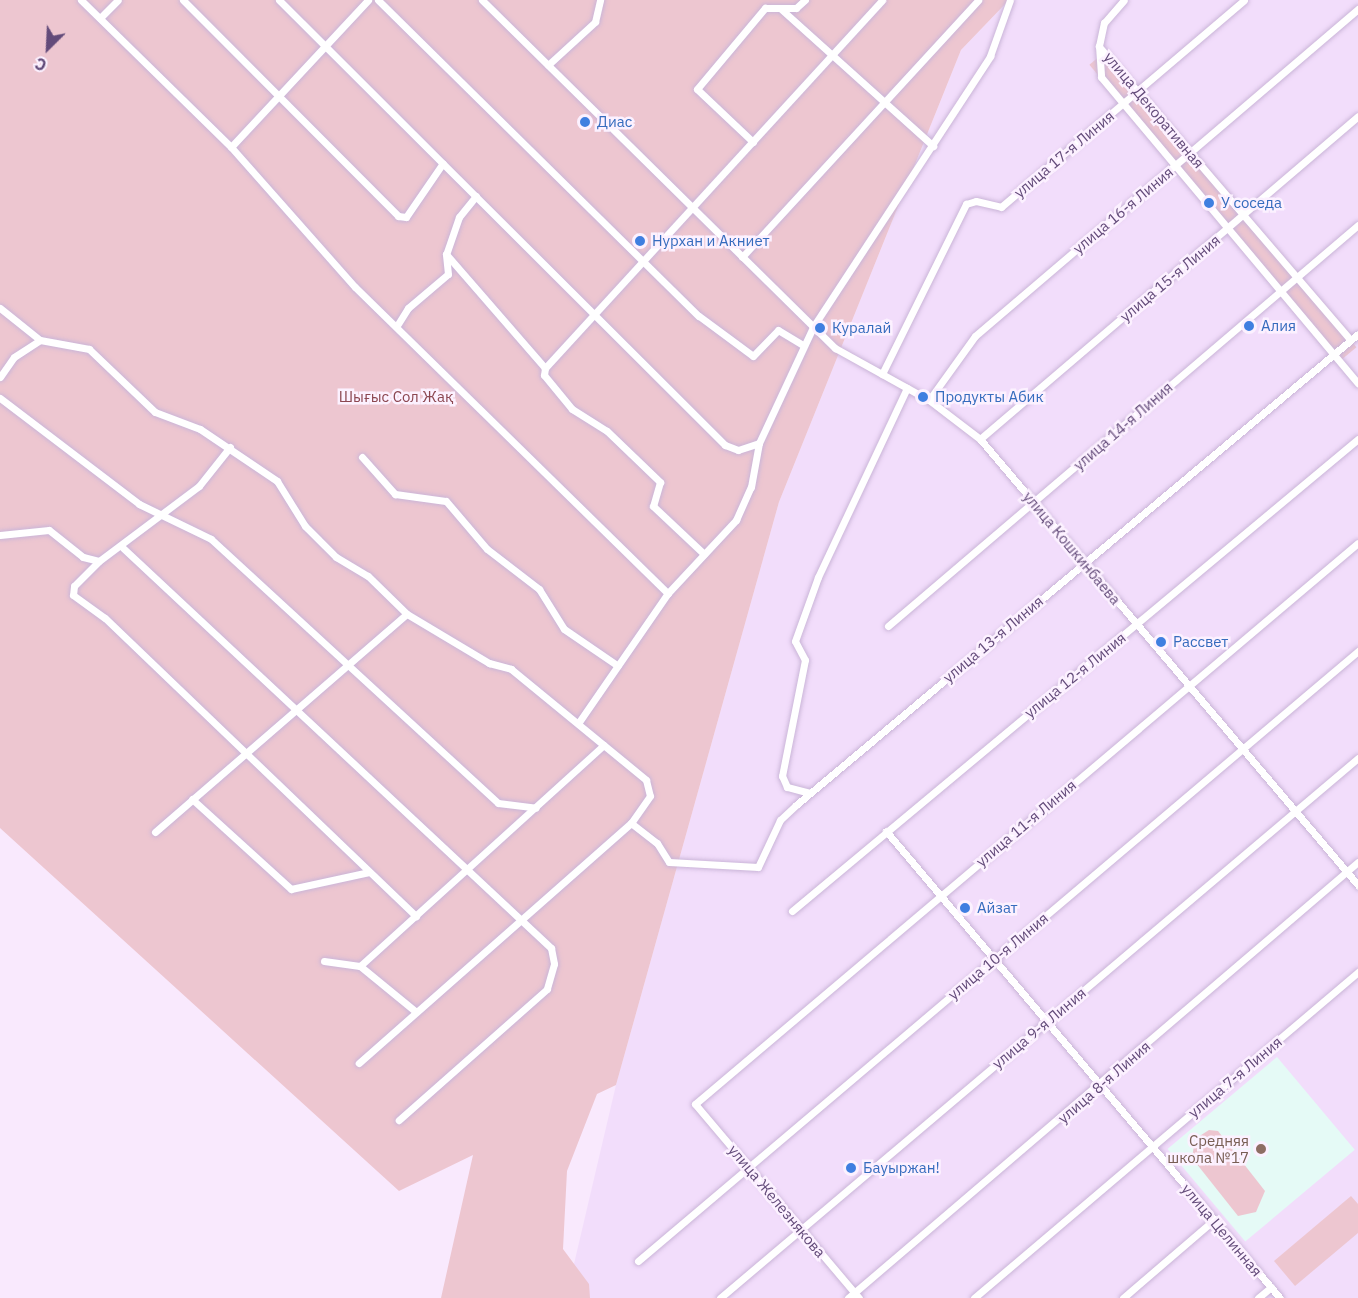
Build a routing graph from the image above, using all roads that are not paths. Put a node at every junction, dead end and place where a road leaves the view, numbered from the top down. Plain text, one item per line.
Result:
1 (81, 0) edge
2 (118, 0) edge
3 (183, 0) edge
4 (279, 0) edge
5 (368, 0) edge
6 (378, 0) edge
7 (482, 0) edge
8 (600, 0) edge
9 (805, 0) edge
10 (882, 0) edge
11 (978, 0) edge
12 (1010, 0) edge
13 (1124, 0) edge
14 (1244, 0) edge
15 (780, 9) junction
16 (1358, 9) edge
17 (100, 18) junction
18 (322, 45) junction
19 (1099, 46) junction
20 (832, 55) junction
21 (548, 65) junction
22 (1138, 91) junction
23 (276, 93) junction
24 (885, 102) junction
25 (1123, 104) junction
26 (1358, 116) edge
27 (753, 142) junction
28 (933, 146) junction
29 (231, 147) junction
30 (1191, 153) junction
31 (443, 163) junction
32 (1175, 166) junction
33 (476, 196) junction
34 (692, 208) junction
35 (1243, 215) junction
36 (1358, 225) edge
37 (1227, 229) junction
38 (446, 254) junction
39 (742, 257) junction
40 (641, 264) junction
41 (1297, 277) junction
42 (1280, 292) junction
43 (0, 309) edge
44 (595, 314) junction
45 (398, 324) junction
46 (813, 327) junction
47 (1358, 334) edge
48 (1348, 337) junction
49 (40, 340) junction
50 (803, 345) junction
51 (1331, 352) junction
52 (545, 368) junction
53 (882, 374) junction
54 (0, 377) edge
55 (1358, 383) edge
56 (907, 388) junction
57 (0, 398) edge
58 (929, 400) junction
59 (980, 438) junction
60 (1358, 439) edge
61 (759, 443) junction
62 (230, 447) junction
63 (362, 457) dead end
64 (1034, 502) junction
65 (162, 517) junction
66 (0, 535) edge
67 (1358, 543) edge
68 (123, 548) junction
69 (704, 554) junction
70 (99, 561) junction
71 (1085, 562) junction
72 (668, 593) junction
73 (406, 614) junction
74 (888, 626) dead end
75 (1136, 626) junction
76 (1358, 651) edge
77 (349, 661) junction
78 (618, 666) junction
79 (1188, 686) junction
80 (297, 707) junction
81 (579, 722) junction
82 (604, 745) junction
83 (1242, 749) junction
84 (245, 753) junction
85 (1358, 758) edge
86 (810, 793) junction
87 (192, 799) junction
88 (536, 808) junction
89 (1295, 811) junction
90 (631, 824) junction
91 (886, 831) junction
92 (155, 832) dead end
93 (1358, 862) edge
94 (468, 869) junction
95 (369, 872) junction
96 (1347, 872) junction
97 (1358, 885) edge
98 (940, 896) junction
99 (792, 910) dead end
100 (416, 916) junction
101 (520, 920) junction
102 (994, 959) junction
103 (324, 961) dead end
104 (360, 966) junction
105 (1358, 972) edge
106 (415, 1011) junction
107 (1047, 1020) junction
108 (359, 1064) dead end
109 (1101, 1085) junction
110 (695, 1104) joint
111 (399, 1120) dead end
112 (1151, 1148) junction
113 (748, 1168) junction
114 (1215, 1220) junction
115 (801, 1229) junction
116 (638, 1261) dead end
117 (1271, 1287) junction
118 (854, 1296) edge
119 (720, 1298) edge
120 (974, 1298) edge
121 (1123, 1298) edge
122 (1258, 1298) edge
123 (1280, 1298) edge

1 - 17 street
2 - 17 street
3 - 23 street
4 - 18 street
5 - 18 street
6 - 40 street
7 - 21 street, улица Кошкинбаева
8 - 21 street
9 - 15 street
10 - 20 street
11 - 24 street
12 - 28 street
13 - 19 street
14 - 22 street, улица 17-я Линия
15 - 20 street
15 - 27 street
16 - 30 street, улица 16-я Линия
17 - 29 street
18 - 23 street
18 - 31 street
19 - 22 street, улица Декоративная
19 - 25 street, улица Декоративная
20 - 24 street
20 - 27 street
21 - 34 street, улица Кошкинбаева
22 - 25 street, улица 17-я Линия
22 - 30 street, улица Декоративная
23 - 29 street
23 - 31 street
24 - 28 street
24 - 39 street
25 - 32 street, улица Декоративная
25 - 53 street, улица 17-я Линия
26 - 35 street, улица 15-я Линия
27 - 34 street
28 - 46 street
29 - 45 street
30 - 32 street, улица 16-я Линия
30 - 35 street, улица Декоративная
31 - 33 street
32 - 37 street, улица Декоративная
32 - 58 street, улица 16-я Линия
33 - 38 street
33 - 44 street
34 - 39 street, улица Кошкинбаева
34 - 40 street
35 - 37 street, улица 15-я Линия
35 - 41 street, улица Декоративная
36 - 41 street, улица 14-я Линия
37 - 42 street, улица Декоративная
37 - 59 street, улица 15-я Линия
38 - 45 street
38 - 52 street
39 - 46 street, улица Кошкинбаева
40 - 44 street
40 - 50 street
41 - 42 street, улица 14-я Линия
41 - 48 street, улица Декоративная
42 - 51 street, улица Декоративная
42 - 64 street, улица 14-я Линия
43 - 49 street
44 - 52 street
44 - 61 street
45 - 72 street
46 - 50 street
46 - 53 street, улица Кошкинбаева
47 - 48 street, улица 13-я Линия
48 - 51 street, улица 13-я Линия
49 - 54 street
49 - 62 street
50 - 61 street
51 - 55 street, улица Декоративная
51 - 71 street, улица 13-я Линия
52 - 69 street
53 - 56 street, улица Кошкинбаева
56 - 58 street, улица Кошкинбаева
56 - 86 street
57 - 65 street
58 - 59 street, улица Кошкинбаева
59 - 64 street, улица Кошкинбаева
60 - 75 street, улица 12-я Линия
61 - 69 street
62 - 65 street
62 - 73 street
63 - 78 street
64 - 71 street, улица Кошкинбаева
64 - 74 street, улица 14-я Линия
65 - 68 street
65 - 77 street
66 - 70 street
67 - 79 street, улица 11-я Линия
68 - 70 street
68 - 80 street
69 - 72 street
70 - 84 street
71 - 75 street, улица Кошкинбаева
71 - 86 street, улица 13-я Линия
72 - 78 street
73 - 77 street
73 - 81 street
75 - 79 street, улица Кошкинбаева
75 - 91 street, улица 12-я Линия
76 - 83 street, улица 10-я Линия
77 - 80 street
77 - 88 street
78 - 81 street
79 - 83 street, улица Кошкинбаева
79 - 98 street, улица 11-я Линия
80 - 84 street
80 - 94 street
81 - 82 street
82 - 88 street
82 - 90 street
83 - 89 street, улица Кошкинбаева
83 - 102 street, улица 10-я Линия
84 - 87 street
84 - 95 street
85 - 89 street, улица 9-я Линия
86 - 90 street, улица 13-я Линия
87 - 92 street
87 - 95 street
88 - 94 street
89 - 96 street, улица Кошкинбаева
89 - 107 street, улица 9-я Линия
90 - 101 street
91 - 98 street, улица Целинная
91 - 99 street, улица 12-я Линия
93 - 96 street, улица 8-я Линия
94 - 100 street
94 - 101 street
95 - 100 street
96 - 97 street, улица Кошкинбаева
96 - 109 street, улица 8-я Линия
98 - 102 street, улица Целинная
98 - 110 street, улица 11-я Линия
100 - 104 street
101 - 106 street
101 - 111 street
102 - 107 street, улица Целинная
102 - 113 street, улица 10-я Линия
103 - 104 street
104 - 106 street
105 - 112 street, улица 7-я Линия
106 - 108 street
107 - 109 street, улица Целинная
107 - 115 street, улица 9-я Линия
109 - 112 street, улица Целинная
109 - 118 street, улица 8-я Линия
110 - 113 street, улица Железнякова
112 - 114 street, улица Целинная
112 - 120 street, улица 7-я Линия
113 - 115 street, улица Железнякова
113 - 116 street, улица 10-я Линия
114 - 117 street, улица Целинная
114 - 121 street
115 - 118 street, улица Железнякова
115 - 119 street, улица 9-я Линия
117 - 122 street
117 - 123 street, улица Целинная

